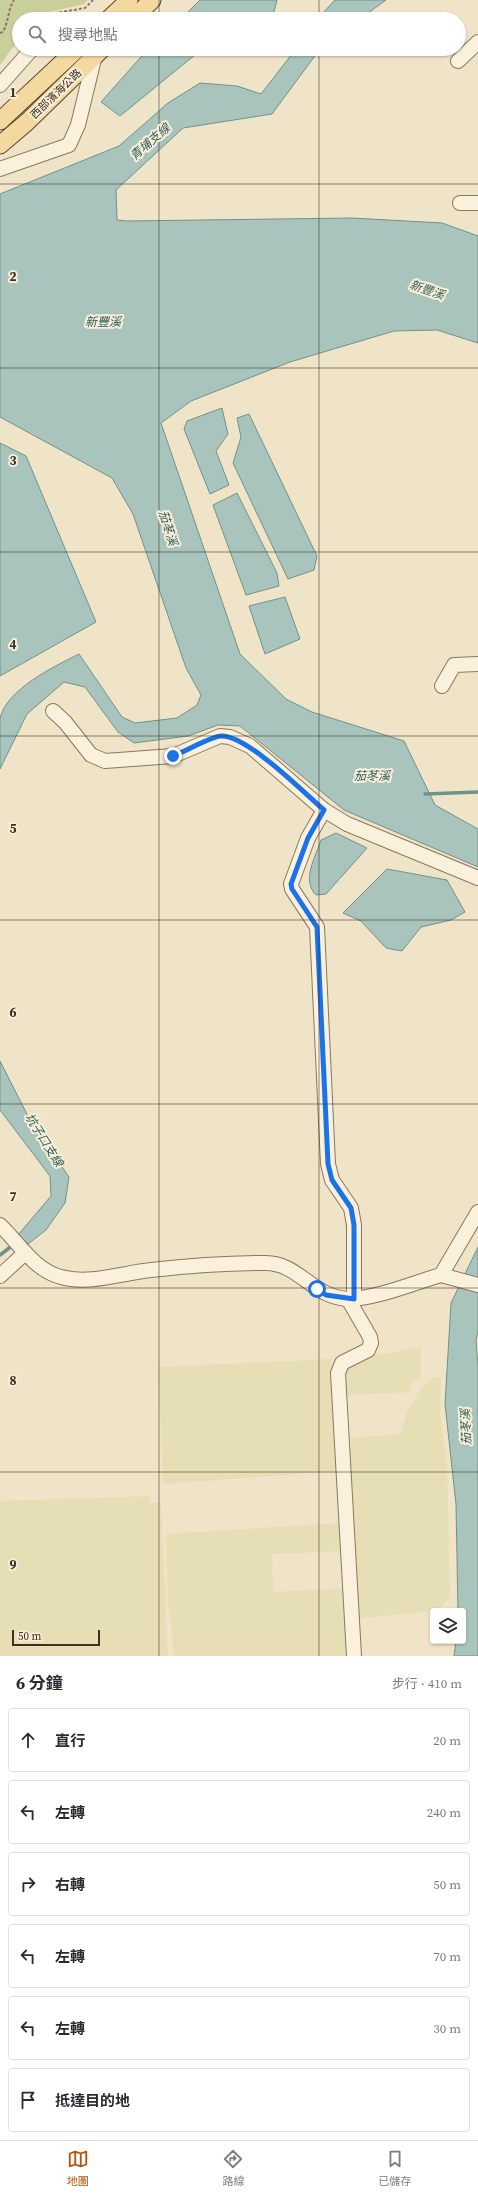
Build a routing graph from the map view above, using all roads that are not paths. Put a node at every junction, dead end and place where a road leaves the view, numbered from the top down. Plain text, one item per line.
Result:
1 (129, 0) edge
2 (152, 0) edge
3 (116, 12) edge
4 (140, 12) edge
5 (478, 42) edge
6 (466, 53) edge
7 (26, 56) edge
8 (70, 56) edge
9 (95, 56) edge
10 (98, 56) edge
11 (463, 56) edge
12 (458, 61) dead end
13 (0, 84) edge
14 (4, 118) edge
15 (0, 145) edge
16 (0, 169) edge
17 (460, 203) dead end
18 (478, 203) edge
19 (478, 664) edge
20 (442, 686) dead end
21 (53, 711) dead end
22 (324, 810) junction
23 (478, 878) edge
24 (478, 1212) edge
25 (0, 1225) edge
26 (25, 1253) junction
27 (441, 1275) junction
28 (0, 1276) edge
29 (478, 1286) edge
30 (351, 1299) junction
31 (354, 1656) edge

1 - 3 main road
2 - 4 main road
5 - 6 street
7 - 13 street
8 - 14 main road, 西部濱海公路
9 - 15 main road, 西部濱海公路
10 - 16 street
11 - 12 street
17 - 18 street
19 - 20 street
21 - 22 street
22 - 23 street
22 - 30 street
24 - 27 street
25 - 26 street
26 - 28 street
26 - 30 street
27 - 29 street
27 - 30 street
30 - 31 street

